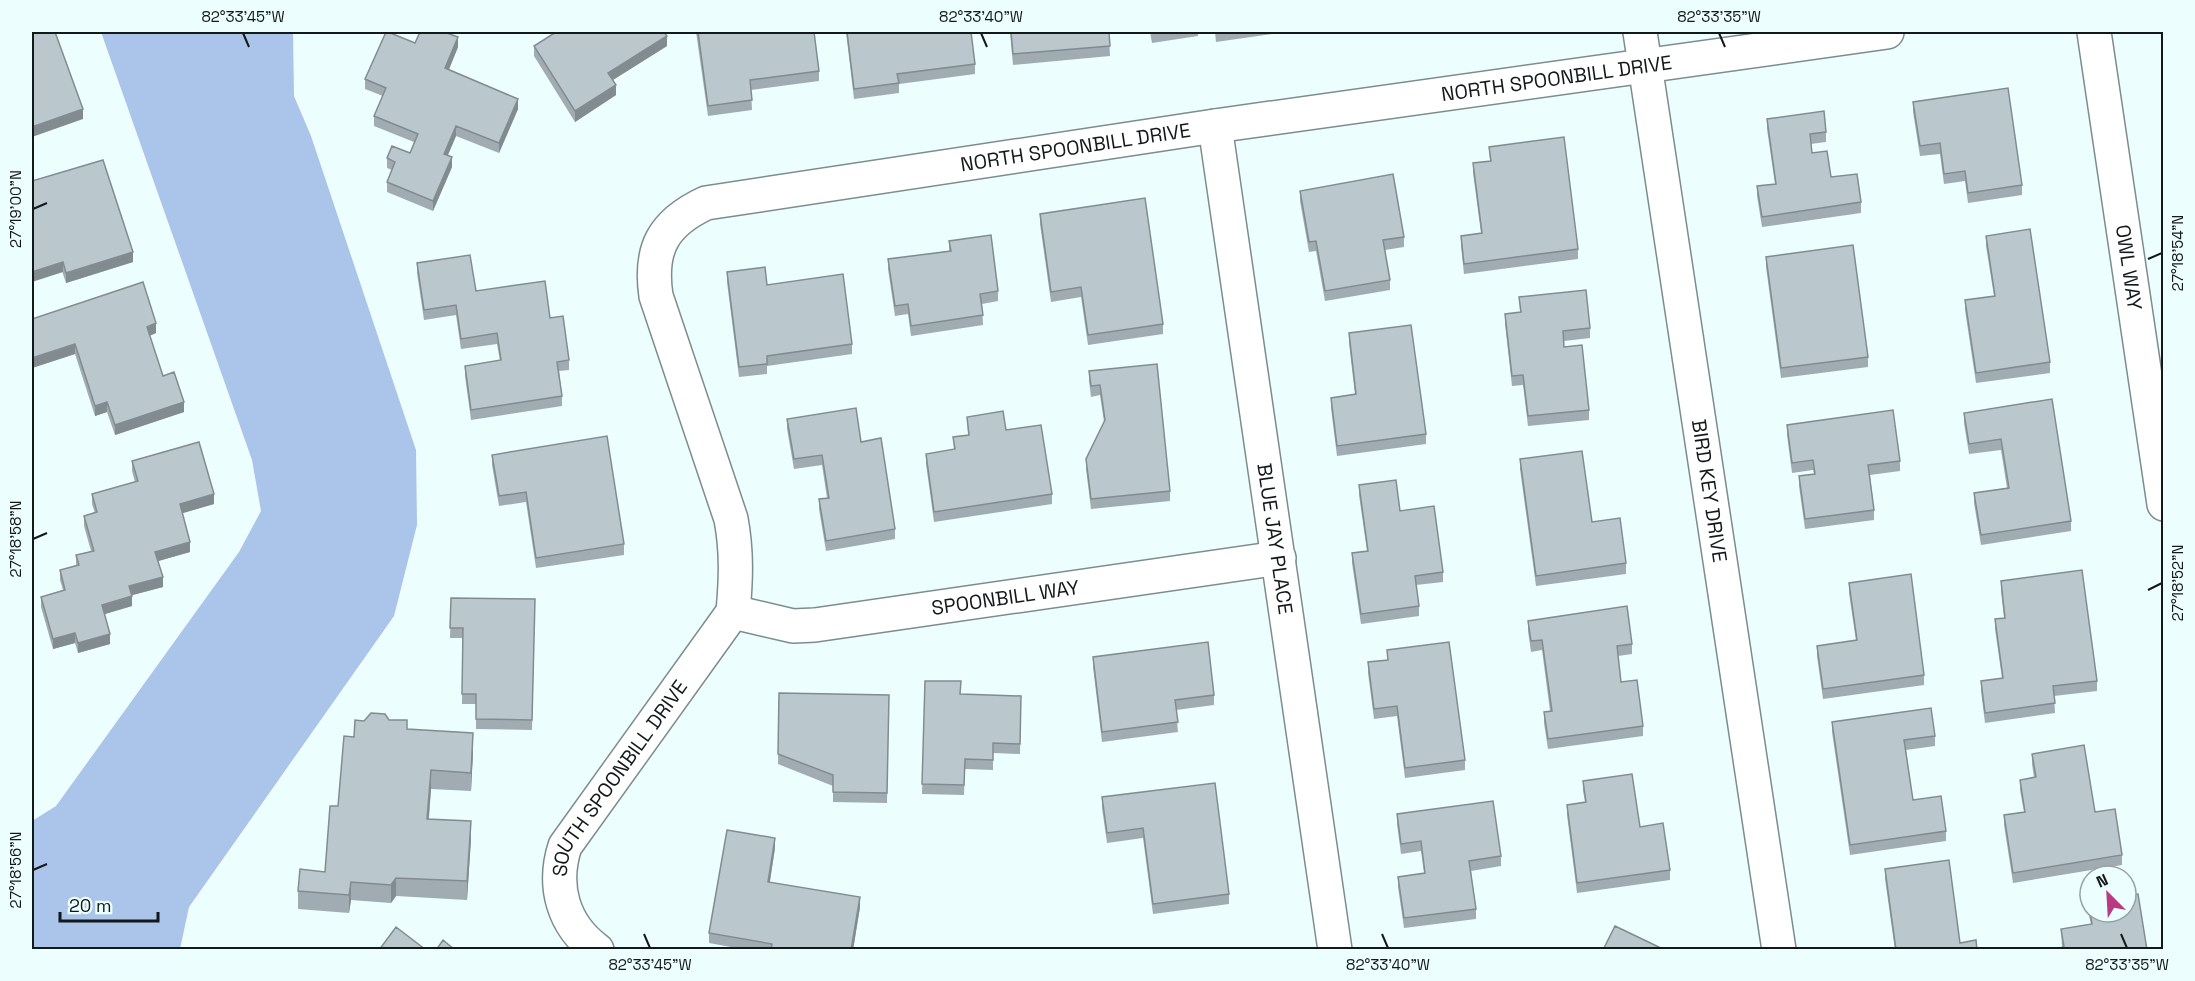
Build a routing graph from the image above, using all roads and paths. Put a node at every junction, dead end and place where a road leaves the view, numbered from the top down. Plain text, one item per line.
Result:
1 (1640, 32) edge
2 (1887, 32) edge
3 (2094, 32) edge
4 (1645, 66) junction
5 (1215, 126) junction
6 (2163, 504) edge
7 (1279, 558) junction
8 (733, 612) junction
9 (597, 950) edge
10 (1335, 950) edge
11 (1779, 950) edge

1 - 4 street, BIRD KEY DRIVE
2 - 4 street, NORTH SPOONBILL DRIVE
3 - 6 street, OWL WAY
4 - 5 street, NORTH SPOONBILL DRIVE
4 - 11 street, BIRD KEY DRIVE
5 - 7 street, BLUE JAY PLACE
5 - 8 street, NORTH SPOONBILL DRIVE
7 - 8 street, SPOONBILL WAY
7 - 10 street, BLUE JAY PLACE
8 - 9 street, SOUTH SPOONBILL DRIVE

